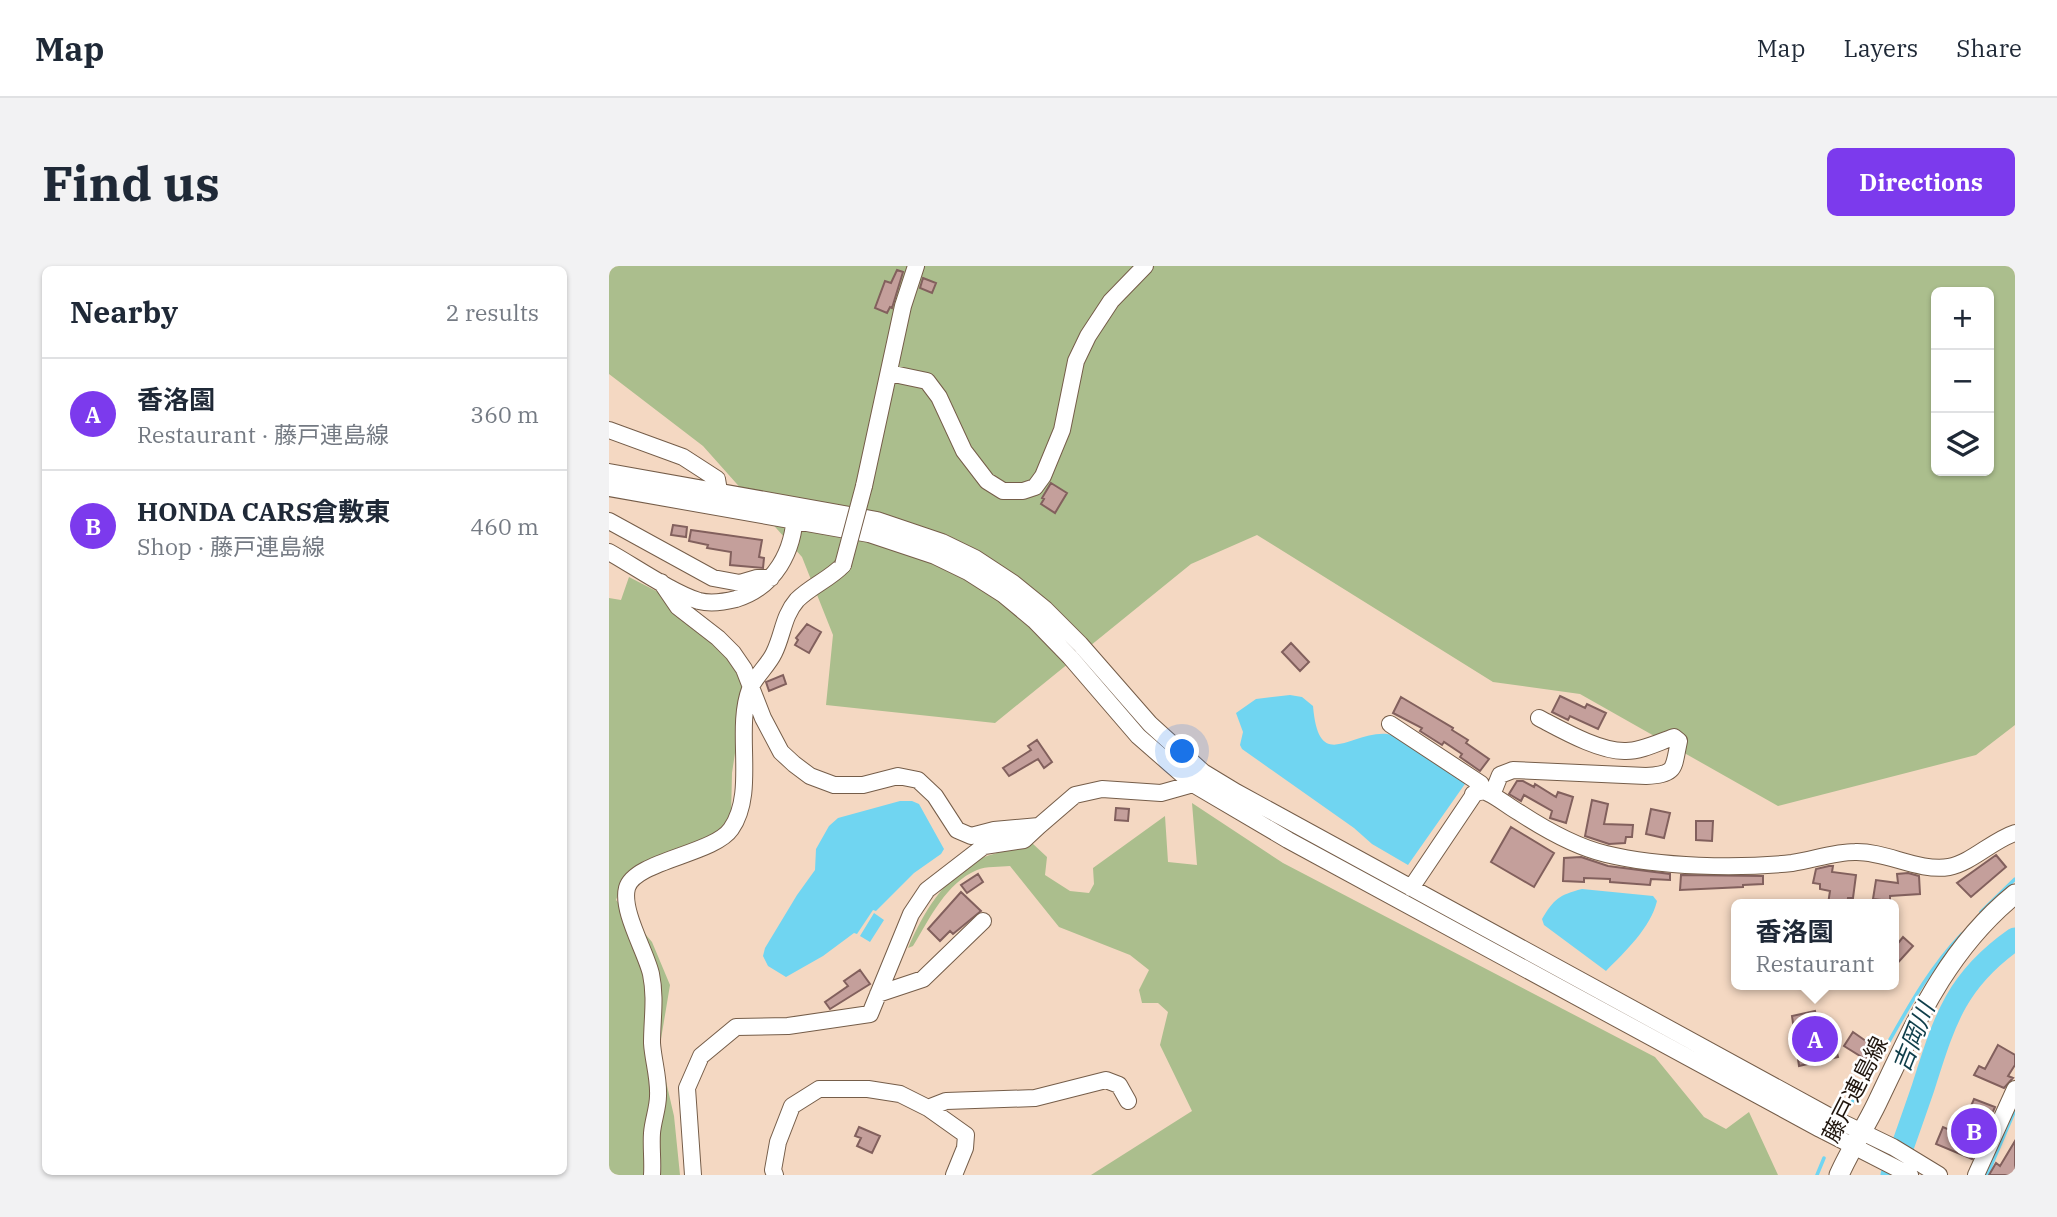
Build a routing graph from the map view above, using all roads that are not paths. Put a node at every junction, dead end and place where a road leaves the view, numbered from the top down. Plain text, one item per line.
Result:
1 (915, 266) edge
2 (1145, 266) edge
3 (889, 373) junction
4 (609, 430) edge
5 (609, 472) edge
6 (609, 488) edge
7 (719, 491) junction
8 (795, 513) junction
9 (609, 521) edge
10 (609, 552) edge
11 (771, 578) junction
12 (661, 582) junction
13 (750, 688) junction
14 (1539, 718) dead end
15 (1390, 724) dead end
16 (1198, 778) junction
17 (1473, 794) junction
18 (1492, 795) junction
19 (1039, 826) junction
20 (2015, 833) edge
21 (1411, 888) junction
22 (2015, 894) edge
23 (983, 921) dead end
24 (879, 995) junction
25 (2015, 1089) edge
26 (1128, 1101) dead end
27 (928, 1108) junction
28 (1858, 1139) junction
29 (1915, 1169) edge
30 (652, 1175) edge
31 (693, 1175) edge
32 (775, 1175) edge
33 (954, 1175) edge
34 (1839, 1175) edge
35 (1939, 1175) edge
36 (1976, 1175) edge

1 - 3 street
2 - 3 street
3 - 13 street, bridge
4 - 7 street
5 - 7 street
6 - 8 street
7 - 8 street
8 - 11 street
8 - 16 street
9 - 11 street
10 - 12 street
11 - 12 street
12 - 13 street
13 - 19 street
13 - 30 street
14 - 18 street
15 - 17 street
16 - 19 street
16 - 21 street
16 - 28 street
17 - 18 street
17 - 21 street
18 - 20 street
19 - 24 street
21 - 28 street
22 - 28 main road, 藤戸連島線
23 - 24 street
24 - 31 street
25 - 36 street
26 - 27 street
27 - 32 street
27 - 33 street
28 - 29 street
28 - 34 main road, 藤戸連島線
29 - 35 street

